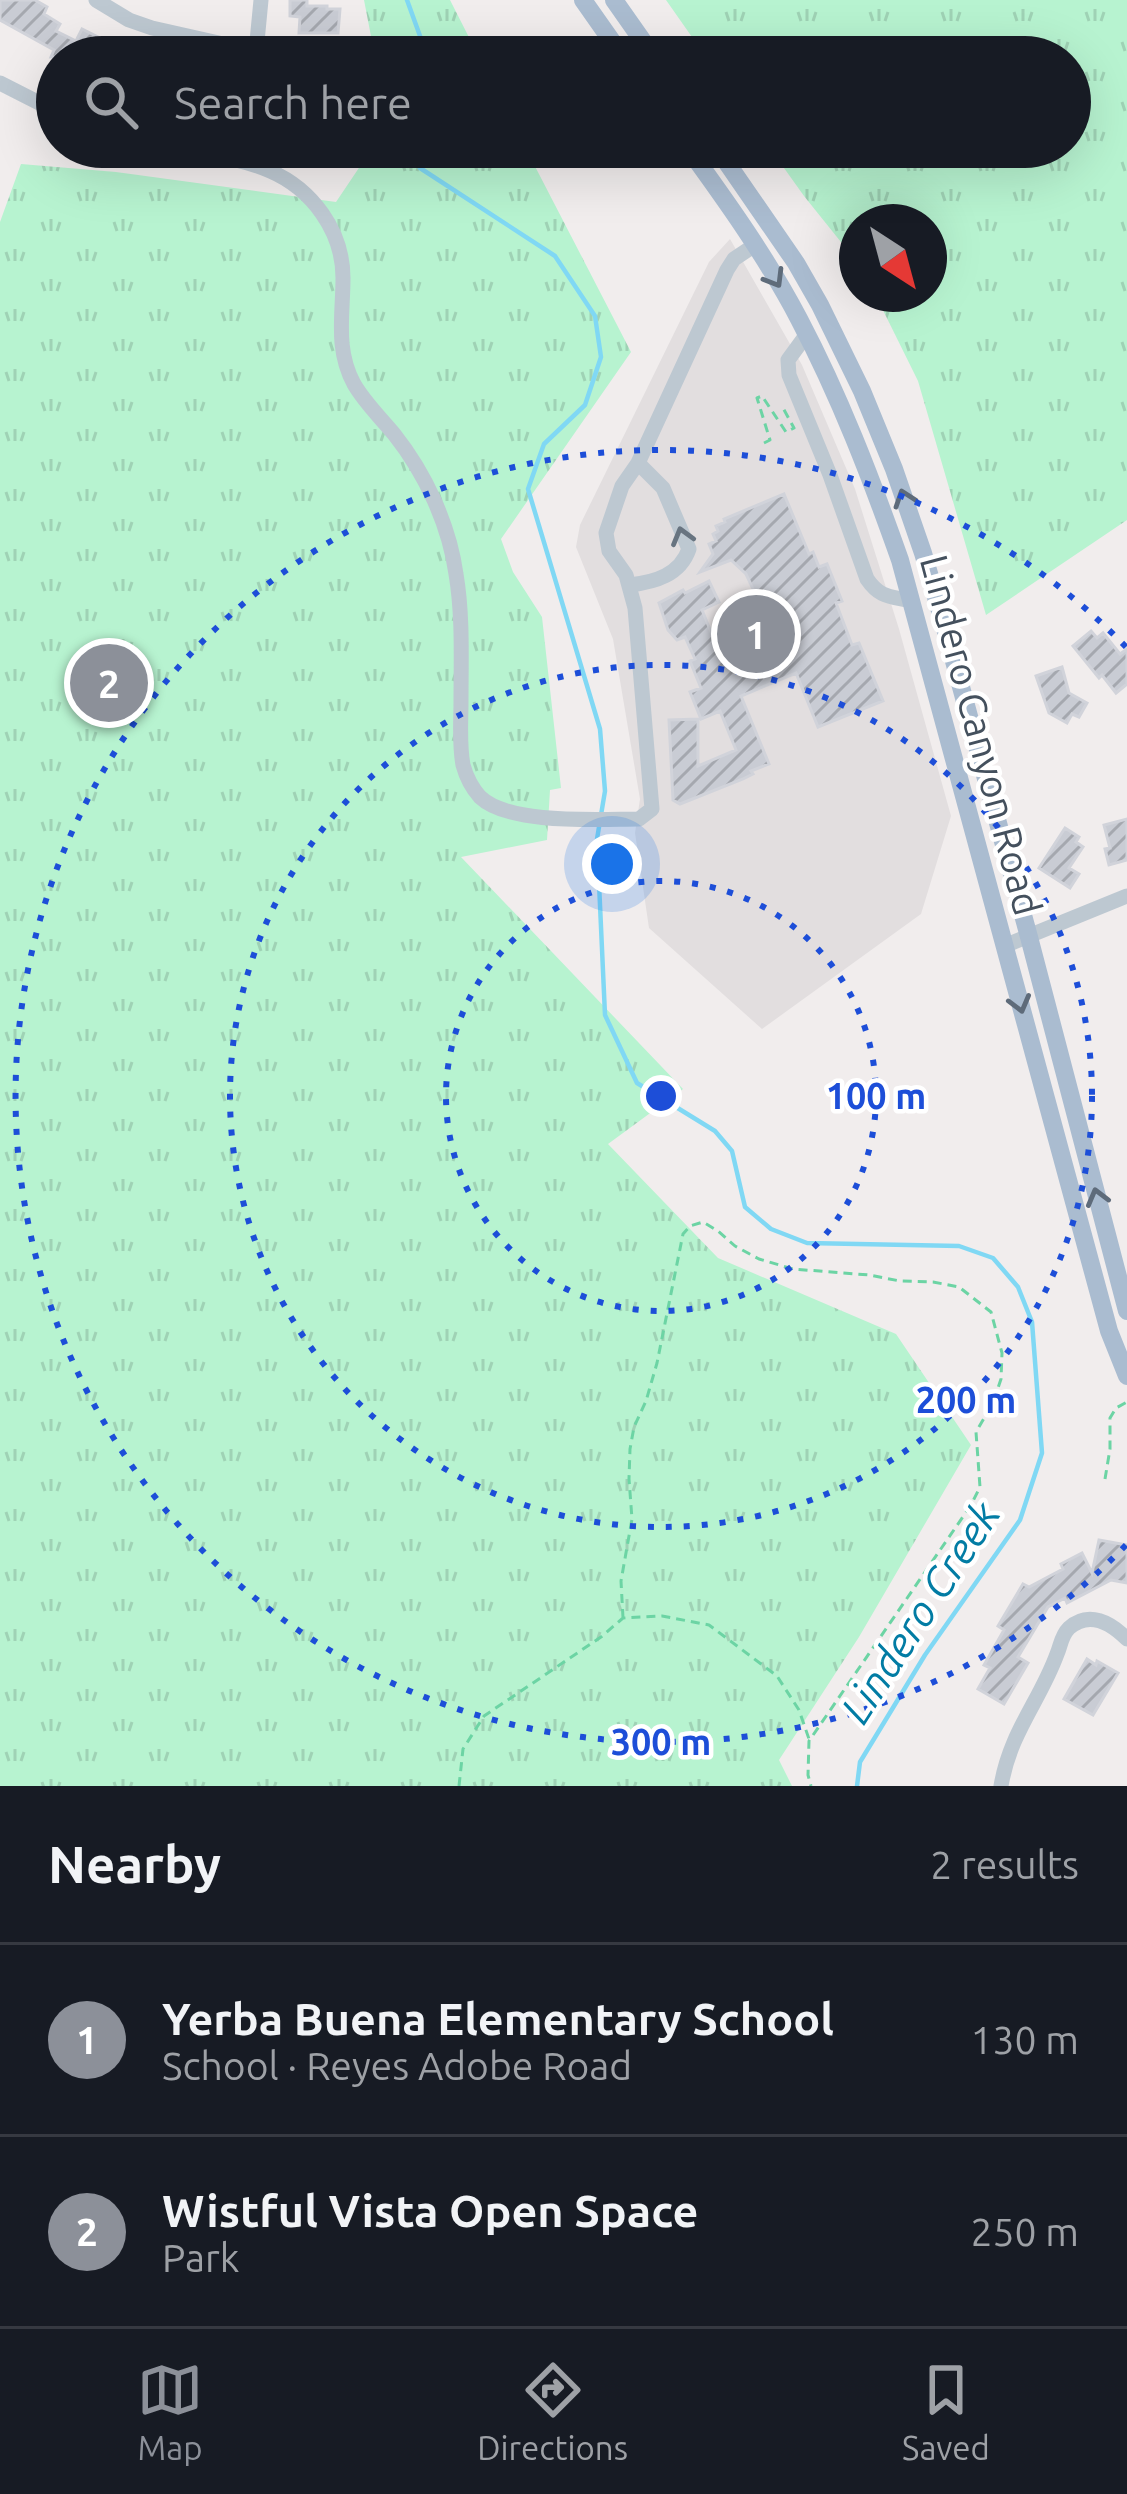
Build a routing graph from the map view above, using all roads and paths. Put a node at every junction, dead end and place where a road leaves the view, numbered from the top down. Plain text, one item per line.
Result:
1 (96, 0) edge
2 (261, 0) edge
3 (583, 0) edge
4 (614, 0) edge
5 (187, 36) edge
6 (258, 36) edge
7 (608, 36) edge
8 (639, 36) edge
9 (0, 83) edge
10 (36, 101) edge
11 (263, 168) edge
12 (702, 168) edge
13 (730, 168) edge
14 (755, 244) junction
15 (807, 334) junction
16 (799, 400) junction
17 (764, 443) dead end
18 (638, 464) junction
19 (630, 585) junction
20 (911, 601) junction
21 (1127, 896) edge
22 (1029, 937) junction
23 (1004, 946) junction
24 (1127, 1311) edge
25 (1127, 1376) edge
26 (1127, 1402) edge
27 (1105, 1479) dead end
28 (622, 1618) junction
29 (1127, 1639) edge
30 (809, 1741) junction
31 (459, 1786) edge
32 (812, 1786) edge
33 (1001, 1786) edge

1 - 5 street
2 - 6 street
3 - 7 main road
4 - 8 main road
9 - 10 street
11 - 19 street
12 - 14 main road, Lindero Canyon Road
22 -> 13 main road, Lindero Canyon Road
14 -> 15 main road, Lindero Canyon Road
14 - 18 street
15 - 16 street
15 - 20 main road, Lindero Canyon Road
16 - 17 path
16 - 20 street
18 - 19 street
19 -> 18 street
20 - 23 main road, Lindero Canyon Road
21 - 22 street
22 - 23 street
24 -> 22 main road, Lindero Canyon Road
23 -> 25 main road, Lindero Canyon Road
26 - 27 path
28 - 30 path
28 - 30 path
28 - 31 path
29 - 33 street
30 - 32 path

